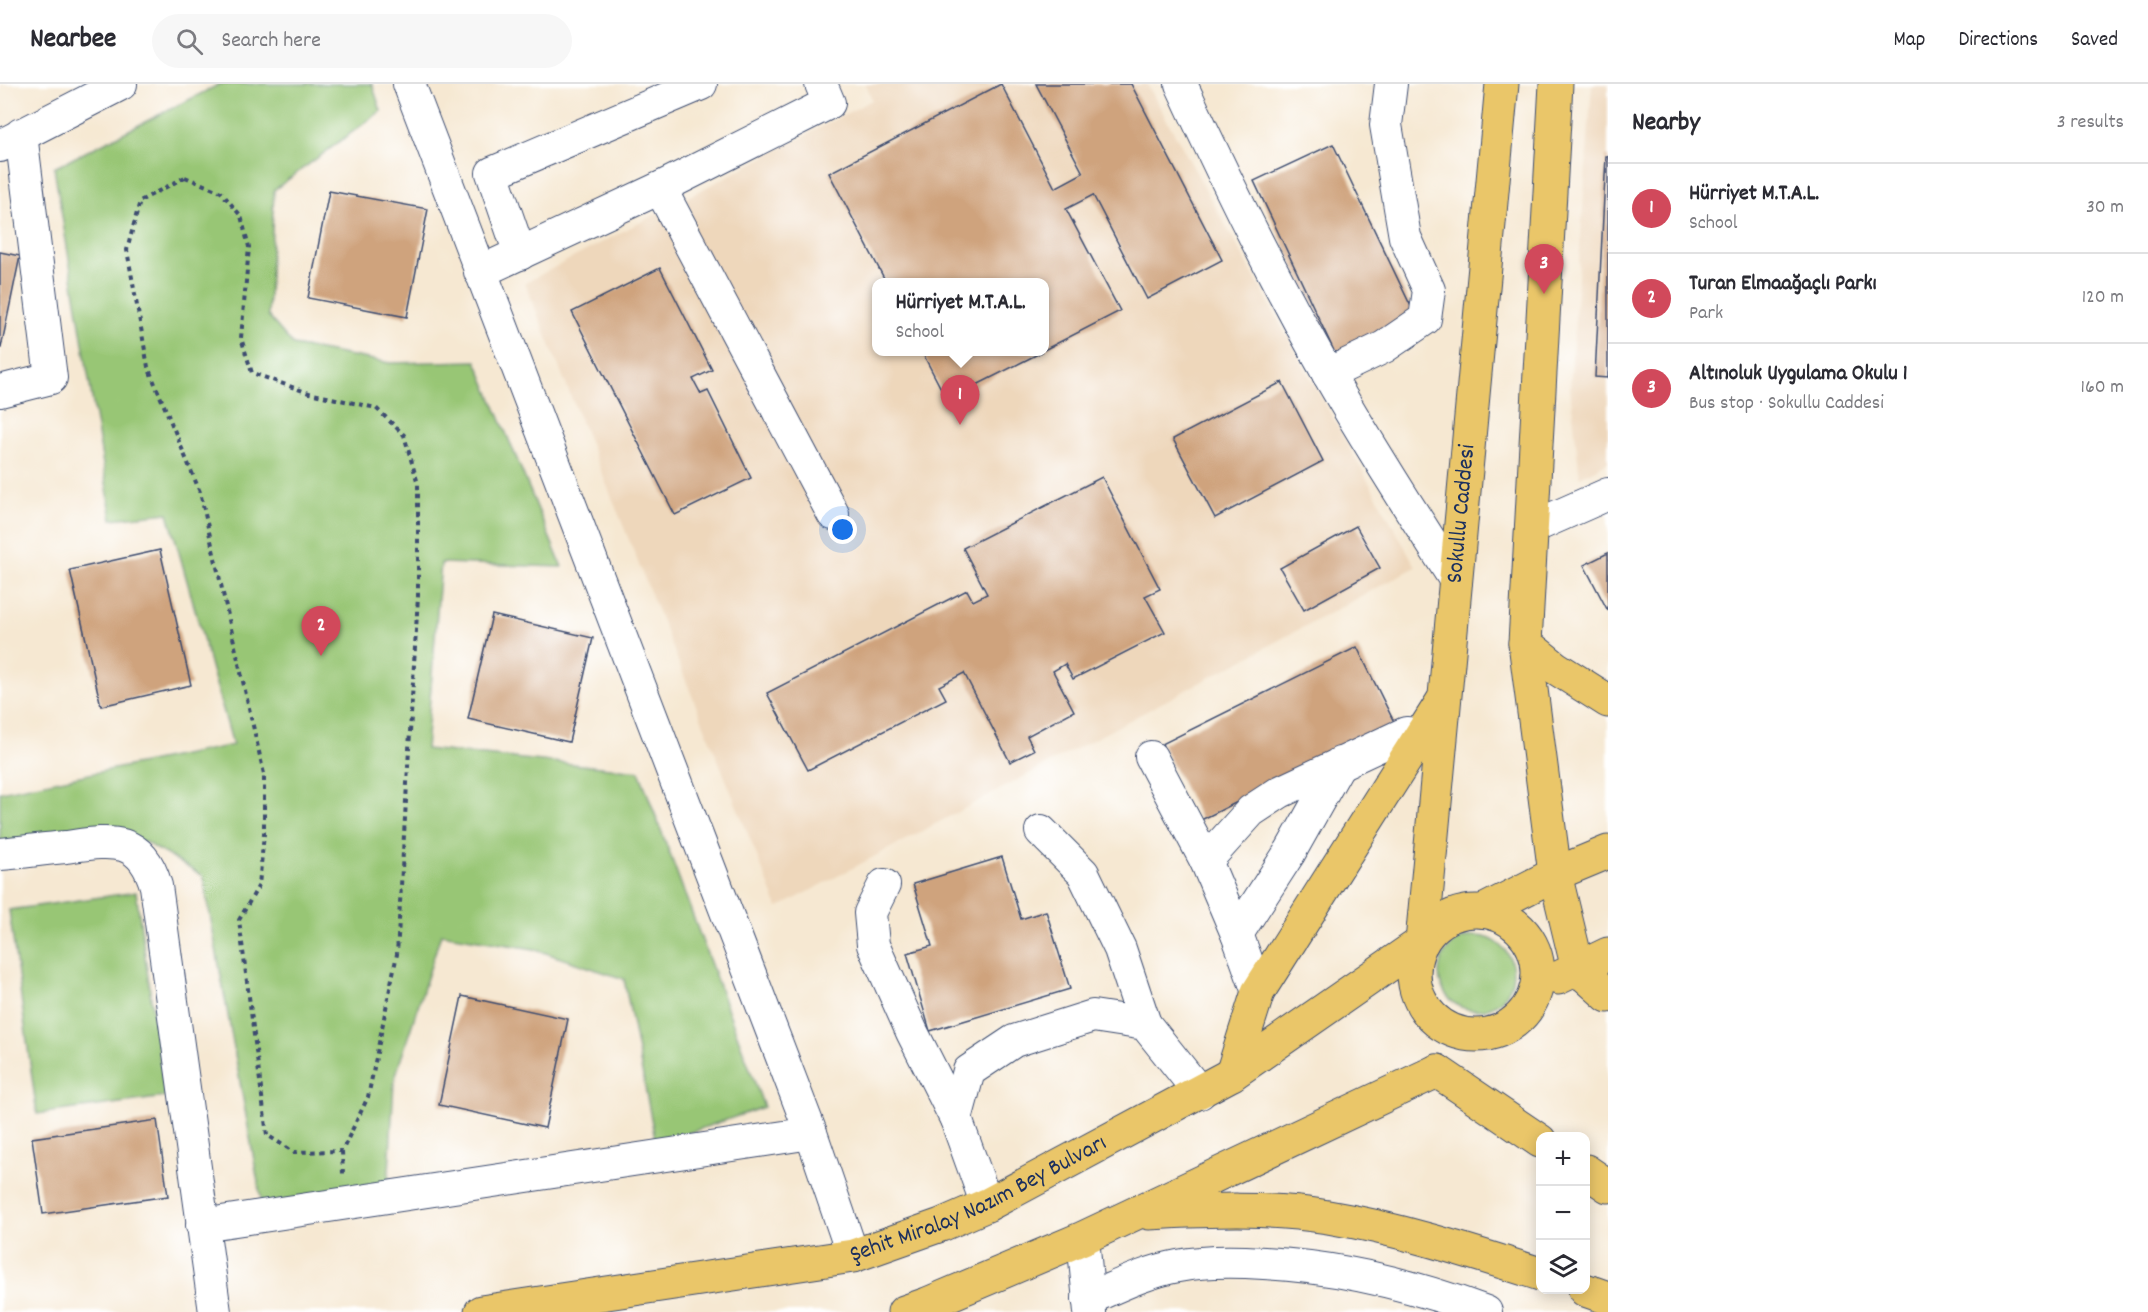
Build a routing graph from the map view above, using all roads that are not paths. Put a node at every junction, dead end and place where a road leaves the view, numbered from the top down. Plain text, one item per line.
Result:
1 (121, 84) edge
2 (410, 84) edge
3 (701, 84) edge
4 (822, 84) edge
5 (1181, 84) edge
6 (1391, 84) edge
7 (1502, 84) edge
8 (1556, 84) edge
9 (11, 140) edge
10 (660, 188) junction
11 (520, 254) junction
12 (480, 272) junction
13 (1328, 374) junction
14 (0, 391) edge
15 (1608, 494) edge
16 (833, 514) dead end
17 (1531, 528) junction
18 (1456, 581) junction
19 (1525, 643) junction
20 (1446, 696) junction
21 (1608, 701) edge
22 (1422, 734) junction
23 (1151, 758) dead end
24 (1340, 763) junction
25 (1041, 831) dead end
26 (1608, 852) edge
27 (0, 854) edge
28 (1206, 861) junction
29 (1555, 874) junction
30 (884, 885) dead end
31 (1483, 911) junction
32 (1237, 934) junction
33 (1422, 942) junction
34 (1608, 954) edge
35 (1578, 969) junction
36 (1537, 988) junction
37 (1258, 992) junction
38 (1608, 996) edge
39 (1145, 1024) junction
40 (1452, 1031) junction
41 (1437, 1071) junction
42 (1232, 1074) junction
43 (1200, 1093) junction
44 (956, 1119) junction
45 (811, 1133) junction
46 (1536, 1138) edge
47 (1590, 1174) edge
48 (1608, 1186) edge
49 (987, 1205) junction
50 (1133, 1214) junction
51 (202, 1225) junction
52 (1083, 1238) junction
53 (853, 1256) junction
54 (1536, 1273) edge
55 (1590, 1292) edge
56 (1608, 1298) edge
57 (1089, 1305) edge
58 (215, 1312) edge
59 (481, 1312) edge
60 (904, 1312) edge
61 (1486, 1312) edge

1 - 9 street
2 - 12 street
3 - 11 street
4 - 10 street
5 - 13 street
6 - 13 street
7 - 18 main road, Sokullu Caddesi
8 - 17 main road
9 - 14 street
10 - 11 street
10 - 16 street
11 - 12 street
12 - 45 street
13 - 18 street
15 - 17 street
17 - 19 main road
18 - 20 main road, Sokullu Caddesi
19 - 21 main road
19 - 29 main road
20 - 22 main road
20 - 33 main road, Sokullu Caddesi
22 - 24 street
22 - 37 main road
23 - 28 street
24 - 28 street
24 - 32 street
25 - 39 street
26 - 29 main road
27 - 51 street
28 - 32 street
29 - 31 main road
29 - 35 main road
30 - 44 street
31 - 33 main road
31 - 36 main road
32 - 37 street
33 - 40 main road
33 - 42 main road, Şehit Miralay Nazım Bey Bulvarı
34 - 35 main road
35 - 36 main road
35 - 38 main road
36 - 40 main road
37 - 42 main road
39 - 43 street
39 - 44 street
40 - 41 main road
41 - 46 main road
41 - 50 main road
42 - 43 main road, Şehit Miralay Nazım Bey Bulvarı
43 - 49 main road, Şehit Miralay Nazım Bey Bulvarı
44 - 49 street
45 - 51 street
45 - 53 street
47 - 48 main road
49 - 53 main road, Şehit Miralay Nazım Bey Bulvarı
50 - 52 main road
50 - 54 main road
51 - 58 street
52 - 57 street
52 - 60 main road
53 - 59 main road, Şehit Miralay Nazım Bey Bulvarı
55 - 56 main road
57 - 61 street

